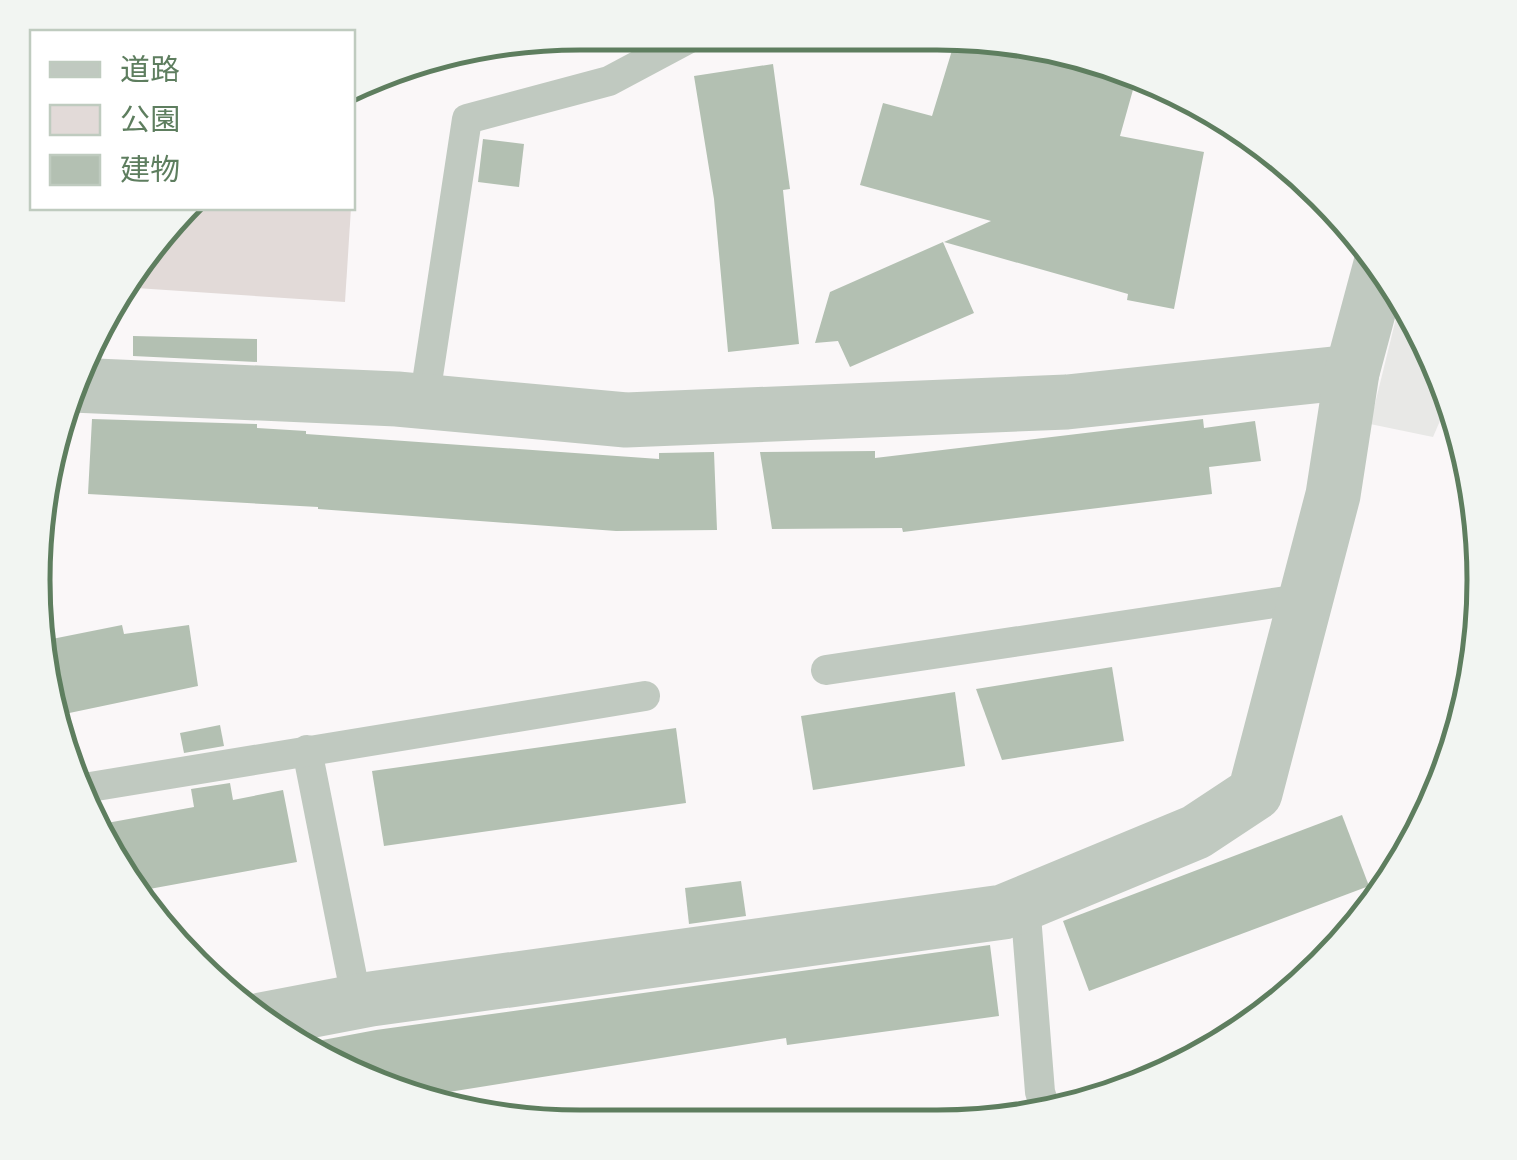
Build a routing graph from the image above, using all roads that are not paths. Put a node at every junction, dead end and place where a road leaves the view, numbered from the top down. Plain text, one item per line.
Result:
1 (667, 50) edge
2 (1375, 282) edge
3 (1352, 372) junction
4 (87, 386) edge
5 (424, 402) junction
6 (1307, 598) junction
7 (826, 670) dead end
8 (645, 696) dead end
9 (307, 750) junction
10 (92, 787) edge
11 (1025, 903) junction
12 (358, 1002) junction
13 (280, 1017) edge
14 (1042, 1099) edge

1 - 5 lane
2 - 3 street
3 - 5 street
3 - 6 street
4 - 5 street
6 - 7 lane
6 - 11 street
8 - 9 lane
9 - 10 lane
9 - 12 lane
11 - 12 street
11 - 14 lane
12 - 13 street

